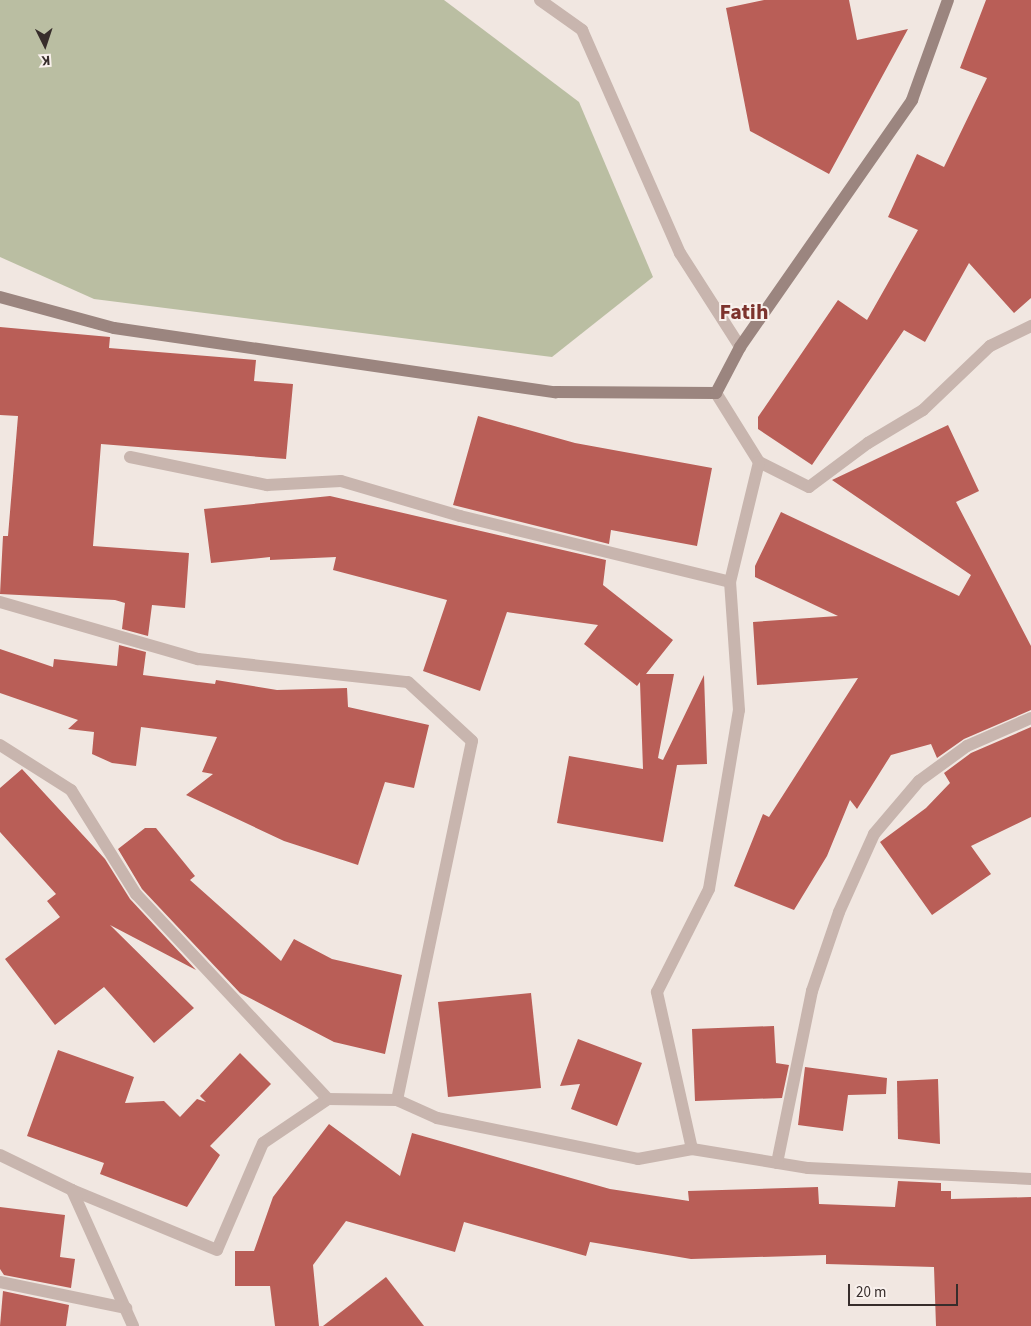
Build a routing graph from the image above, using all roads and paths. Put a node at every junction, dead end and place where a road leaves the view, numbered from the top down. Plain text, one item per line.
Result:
1 (540, 0) edge
2 (948, 0) edge
3 (0, 297) edge
4 (1031, 326) edge
5 (740, 347) junction
6 (716, 393) junction
7 (130, 457) dead end
8 (759, 462) junction
9 (730, 582) junction
10 (0, 602) edge
11 (1031, 718) edge
12 (0, 745) edge
13 (328, 1099) junction
14 (397, 1100) junction
15 (692, 1150) junction
16 (0, 1155) edge
17 (777, 1163) junction
18 (1031, 1180) edge
19 (72, 1190) junction
20 (0, 1282) edge
21 (126, 1308) junction
22 (132, 1326) edge

1 - 5 street
2 - 5 main road
3 - 6 main road
4 - 8 street
5 - 6 main road
6 - 8 street
7 - 9 street
8 - 9 street
9 - 15 street
10 - 14 street
11 - 17 street
12 - 13 street
13 - 14 street
13 - 19 street
14 - 15 street
15 - 17 street
16 - 19 street
17 - 18 street
19 - 21 street
20 - 21 street
21 - 22 street

